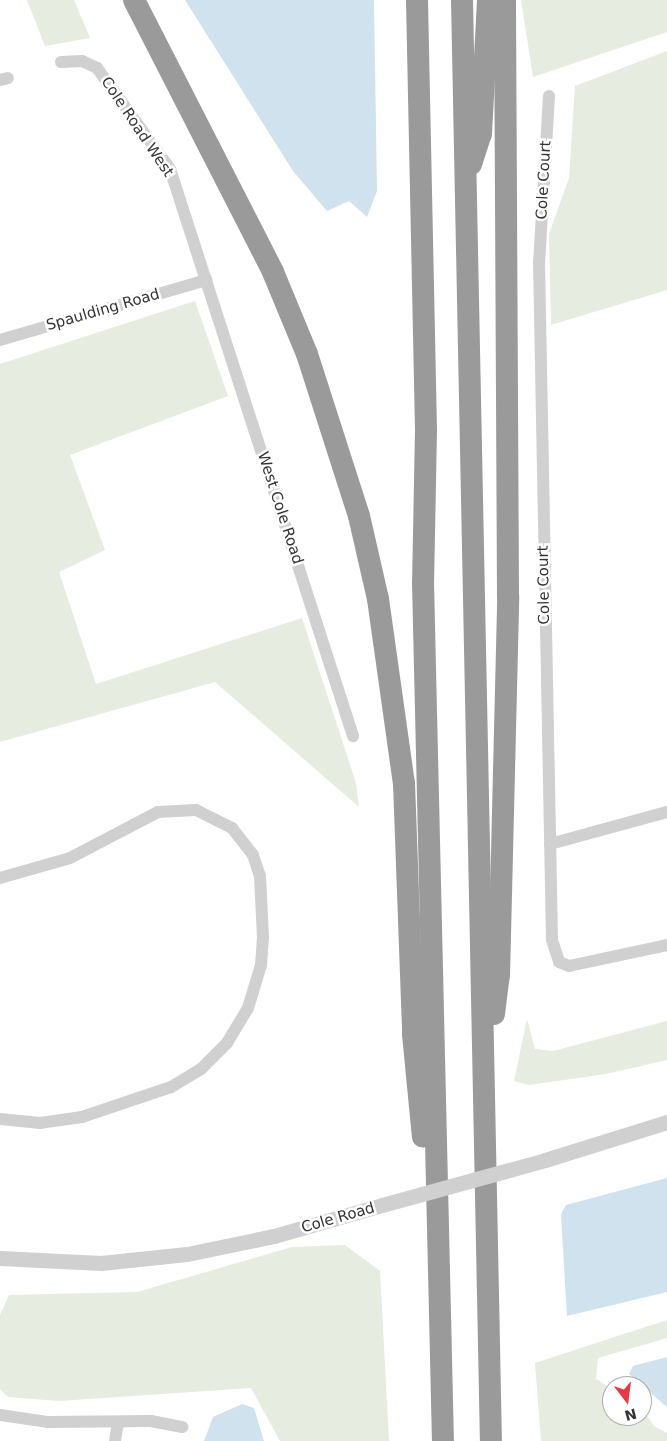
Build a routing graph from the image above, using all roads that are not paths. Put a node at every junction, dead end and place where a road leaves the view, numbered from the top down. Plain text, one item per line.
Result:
1 (126, 0) edge
2 (134, 0) edge
3 (417, 0) edge
4 (462, 0) edge
5 (488, 0) edge
6 (505, 0) edge
7 (154, 45) junction
8 (61, 62) dead end
9 (549, 96) dead end
10 (466, 179) junction
11 (206, 280) junction
12 (0, 340) edge
13 (353, 736) dead end
14 (667, 812) edge
15 (550, 844) junction
16 (0, 878) edge
17 (667, 945) edge
18 (484, 1091) junction
19 (0, 1120) edge
20 (667, 1122) edge
21 (438, 1206) junction
22 (0, 1258) edge
23 (0, 1415) edge
24 (118, 1422) junction
25 (182, 1427) dead end
26 (115, 1441) edge
27 (443, 1441) edge
28 (491, 1441) edge

1 - 7 highway
2 - 7 highway
3 - 21 highway
4 - 10 highway
5 - 10 highway
6 - 18 highway
7 - 21 highway
8 - 11 street, Cole Road West
9 - 15 street, Cole Court
10 - 18 highway
11 - 12 street, Spaulding Road
11 - 13 street, West Cole Road
14 - 15 street
15 - 17 street, Cole Court
16 - 19 street
18 - 28 highway
20 - 22 street, Cole Road, bridge
21 - 27 highway
23 - 24 street
24 - 25 street
24 - 26 street

